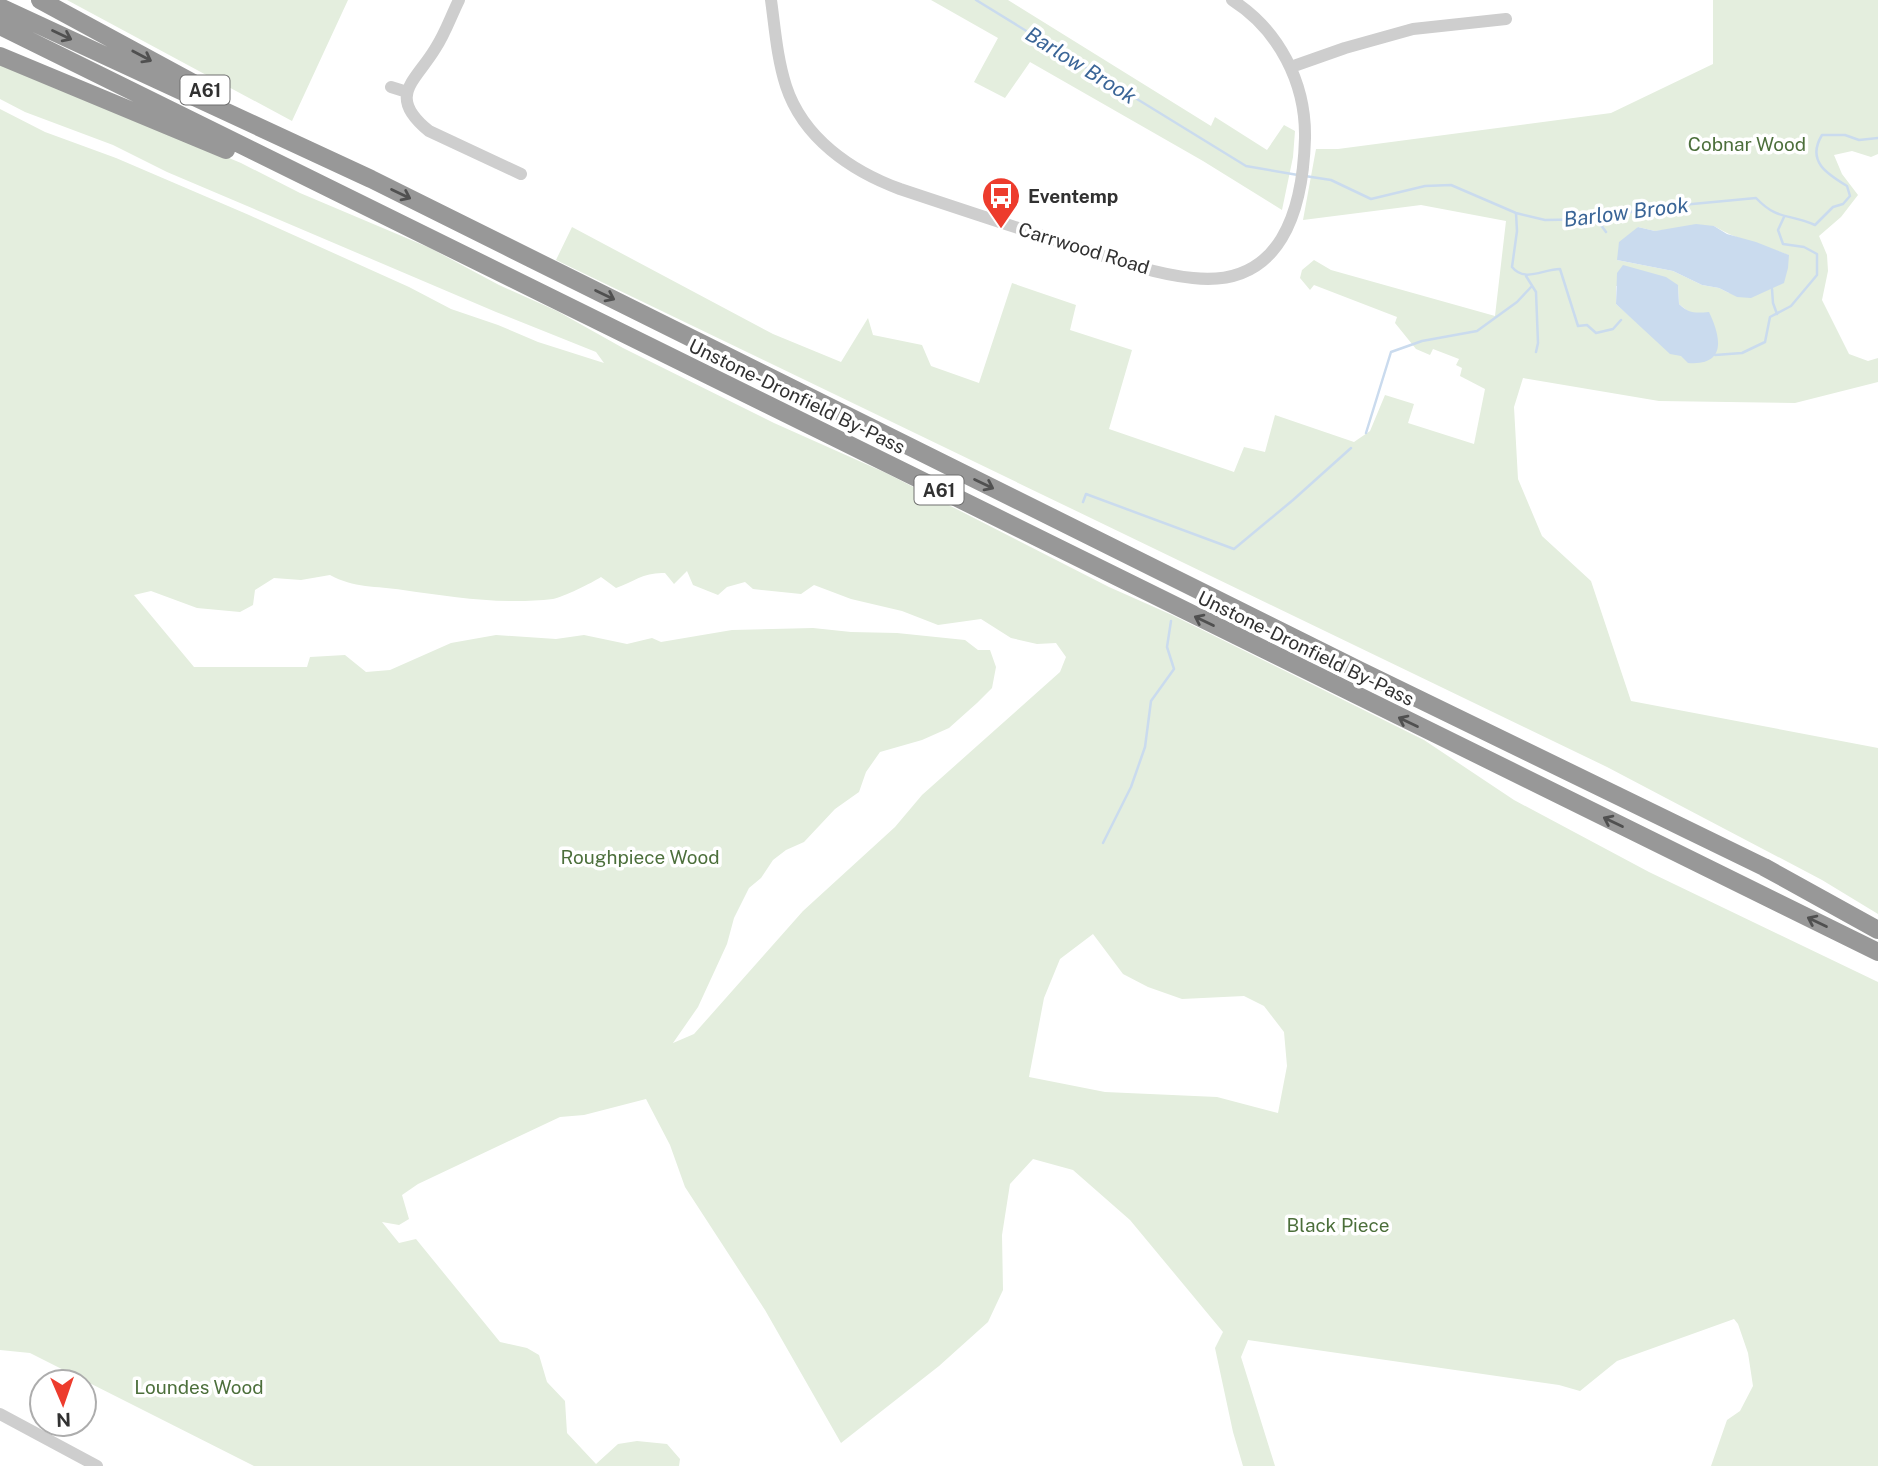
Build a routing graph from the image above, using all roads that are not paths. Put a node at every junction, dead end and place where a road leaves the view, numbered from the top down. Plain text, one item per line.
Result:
1 (40, 0) edge
2 (459, 0) edge
3 (771, 0) edge
4 (1232, 0) edge
5 (0, 7) edge
6 (1506, 19) dead end
7 (0, 26) edge
8 (0, 56) edge
9 (1291, 67) junction
10 (391, 87) dead end
11 (407, 92) junction
12 (521, 174) dead end
13 (371, 179) junction
14 (328, 189) junction
15 (1878, 930) edge
16 (1878, 952) edge
17 (0, 1413) edge
18 (97, 1466) edge

1 -> 13 highway, A61
2 - 11 street
3 - 9 street, Carrwood Road
4 - 9 street
5 -> 13 highway, Unstone-Dronfield By-Pass / A61
6 - 9 street
7 - 14 highway, Unstone-Dronfield By-Pass / A61
8 - 14 highway, A61
10 - 11 street
11 - 12 street
13 -> 15 highway, Unstone-Dronfield By-Pass / A61
16 -> 14 highway, Unstone-Dronfield By-Pass / A61
17 - 18 street

